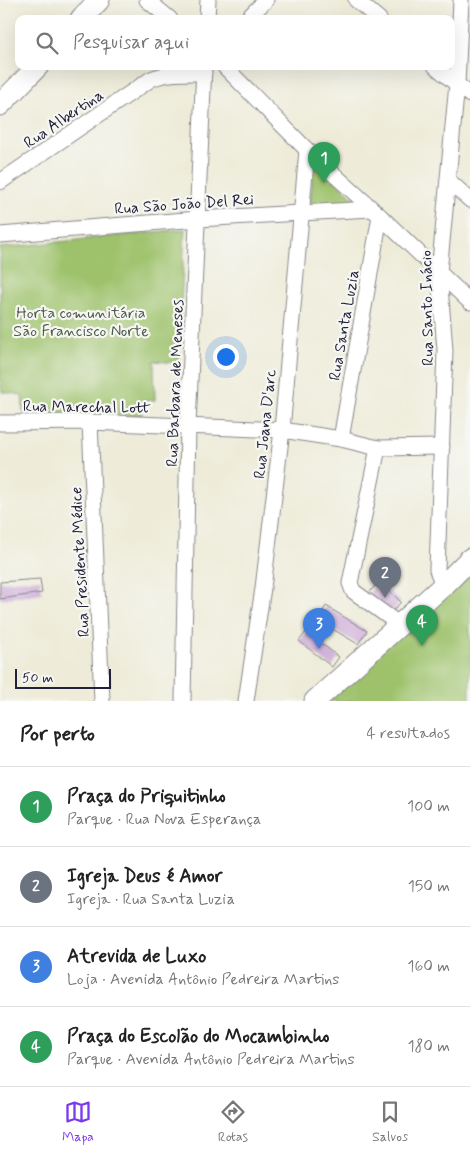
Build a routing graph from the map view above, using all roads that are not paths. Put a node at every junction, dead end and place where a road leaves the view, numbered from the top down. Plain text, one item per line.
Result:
1 (99, 0) edge
2 (147, 0) edge
3 (208, 0) edge
4 (266, 0) edge
5 (356, 0) edge
6 (461, 0) edge
7 (85, 15) edge
8 (165, 15) edge
9 (207, 15) edge
10 (251, 15) edge
11 (373, 15) edge
12 (34, 70) edge
13 (204, 70) edge
14 (228, 70) edge
15 (440, 70) edge
16 (457, 84) junction
17 (470, 95) edge
18 (0, 105) edge
19 (306, 150) junction
20 (448, 180) junction
21 (0, 182) edge
22 (470, 200) edge
23 (301, 213) junction
24 (376, 213) junction
25 (198, 219) junction
26 (0, 235) edge
27 (439, 273) junction
28 (470, 302) edge
29 (90, 422) junction
30 (0, 423) edge
31 (188, 426) junction
32 (282, 430) junction
33 (341, 439) junction
34 (442, 447) junction
35 (378, 448) junction
36 (470, 559) edge
37 (445, 584) junction
38 (400, 626) junction
39 (102, 701) edge
40 (183, 701) edge
41 (246, 701) edge
42 (315, 701) edge

1 - 7 street
2 - 8 street
3 - 9 street
4 - 10 street
5 - 11 street
6 - 16 street, Rua Santo Inácio
12 - 18 street
13 - 21 street, Rua Albertina
13 - 25 street, Rua Barbara de Meneses
14 - 19 street
15 - 16 street
16 - 17 street
16 - 20 street, Rua Santo Inácio
19 - 23 street, Rua Joana D'arc
19 - 24 street
20 - 22 street
20 - 27 street, Rua Santo Inácio
23 - 24 street, Rua São João Del Rei
23 - 25 street, Rua São João Del Rei
23 - 32 street, Rua Joana D'arc
24 - 27 street
24 - 33 street, Rua Santa Luzia
25 - 26 street, Rua São João Del Rei
25 - 31 street, Rua Barbara de Meneses
27 - 28 street
27 - 34 street, Rua Santo Inácio
29 - 30 street, Rua Marechal Lott
29 - 31 street, Rua Marechal Lott
29 - 39 street, Rua Presidente Médice
31 - 32 street, Rua Marechal Lott
31 - 40 street, Rua Barbara de Meneses
32 - 33 street, Rua Marechal Lott
32 - 41 street, Rua Joana D'arc
33 - 35 street, Rua Marechal Lott
34 - 35 street, Rua Marechal Lott
34 - 37 street, Rua Santo Inácio
35 - 38 street
36 - 37 street
37 - 38 street
38 - 42 street

